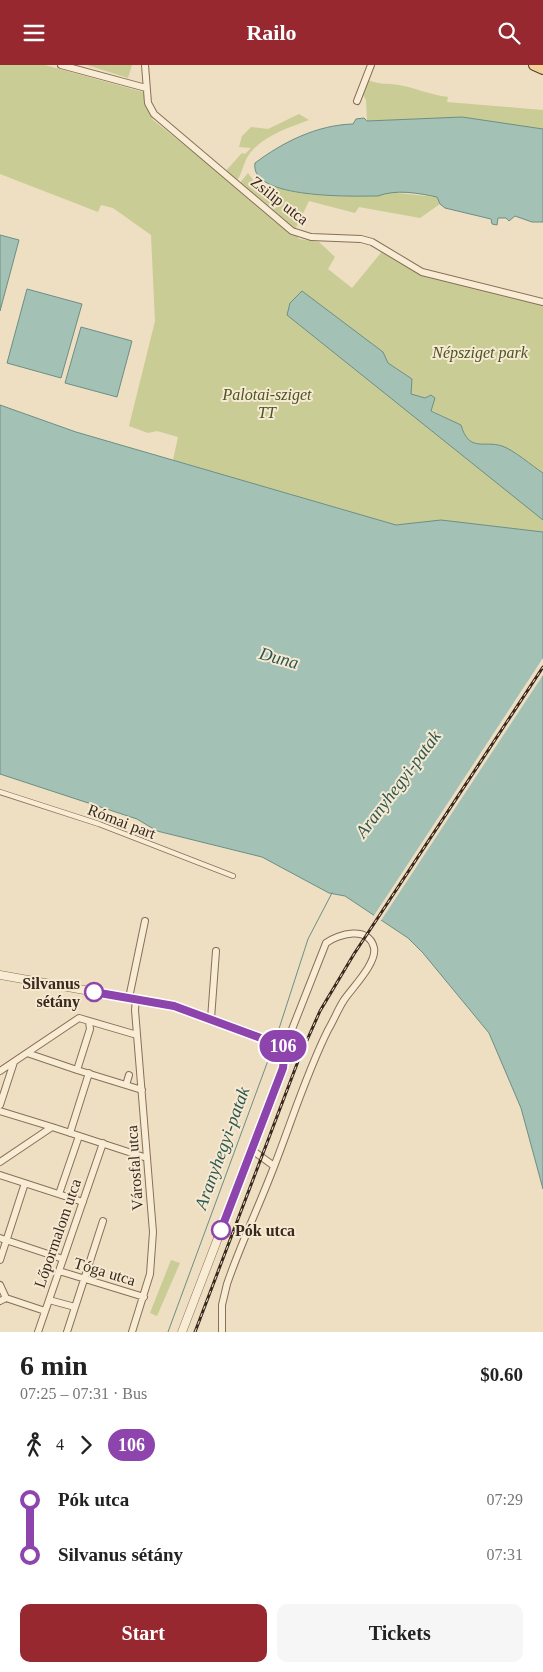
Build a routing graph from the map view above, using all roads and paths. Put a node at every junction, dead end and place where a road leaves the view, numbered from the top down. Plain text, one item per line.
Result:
1 (61, 65) edge
2 (145, 65) edge
3 (370, 65) edge
4 (534, 65) edge
5 (543, 69) edge
6 (146, 88) junction
7 (357, 101) dead end
8 (543, 302) edge
9 (0, 792) edge
10 (233, 876) dead end
11 (145, 921) dead end
12 (216, 951) dead end
13 (0, 975) edge
14 (132, 999) junction
15 (210, 1019) junction
16 (89, 1022) junction
17 (137, 1035) junction
18 (284, 1046) junction
19 (27, 1053) junction
20 (14, 1062) junction
21 (77, 1070) junction
22 (0, 1071) edge
23 (89, 1073) junction
24 (129, 1075) dead end
25 (126, 1085) junction
26 (142, 1090) junction
27 (0, 1105) edge
28 (0, 1111) edge
29 (52, 1127) junction
30 (70, 1133) junction
31 (79, 1136) junction
32 (103, 1143) junction
33 (252, 1150) junction
34 (147, 1158) junction
35 (0, 1162) edge
36 (274, 1166) junction
37 (0, 1175) edge
38 (25, 1183) junction
39 (59, 1194) junction
40 (82, 1202) junction
41 (103, 1221) dead end
42 (3, 1239) edge
43 (63, 1259) junction
44 (0, 1260) edge
45 (59, 1271) junction
46 (85, 1279) junction
47 (0, 1285) edge
48 (144, 1297) junction
49 (3, 1300) edge
50 (49, 1300) junction
51 (75, 1307) junction
52 (45, 1311) junction
53 (38, 1332) edge
54 (67, 1332) edge
55 (132, 1332) edge
56 (182, 1332) edge
57 (222, 1332) edge

1 - 6 street
2 - 6 street, Zsilip utca
3 - 7 street
4 - 5 main road
6 - 8 street, Zsilip utca
9 - 10 street, Római part
11 - 14 street, Városfal utca
12 - 15 street
13 - 14 street
14 - 15 street
14 - 17 street, Városfal utca
15 - 18 street
16 - 17 street
16 - 19 street
16 - 21 street
17 - 26 street, Városfal utca
18 - 33 street
18 - 36 street
19 - 20 street
19 - 21 street
20 - 22 street
20 - 27 street
21 - 23 street
23 - 25 street
23 - 30 street
24 - 25 street
25 - 26 street
26 - 34 street, Városfal utca
28 - 29 street
29 - 30 street
29 - 35 street
30 - 31 street
31 - 32 street
31 - 39 street
32 - 34 street
32 - 40 street, Lőpormalom utca
33 - 36 street
33 - 56 street
34 - 48 street, Városfal utca
36 - 57 street
37 - 38 street
38 - 39 street
38 - 42 street
39 - 40 street
40 - 43 street, Lőpormalom utca
41 - 46 street
42 - 43 street, Tóga utca
42 - 44 street
43 - 45 street, Lőpormalom utca
45 - 46 street, Tóga utca
45 - 50 street, Lőpormalom utca
46 - 48 street, Tóga utca
46 - 51 street
47 - 49 street
48 - 55 street, Városfal utca
49 - 52 street
50 - 51 street
50 - 52 street, Lőpormalom utca
51 - 54 street
52 - 53 street, Lőpormalom utca

